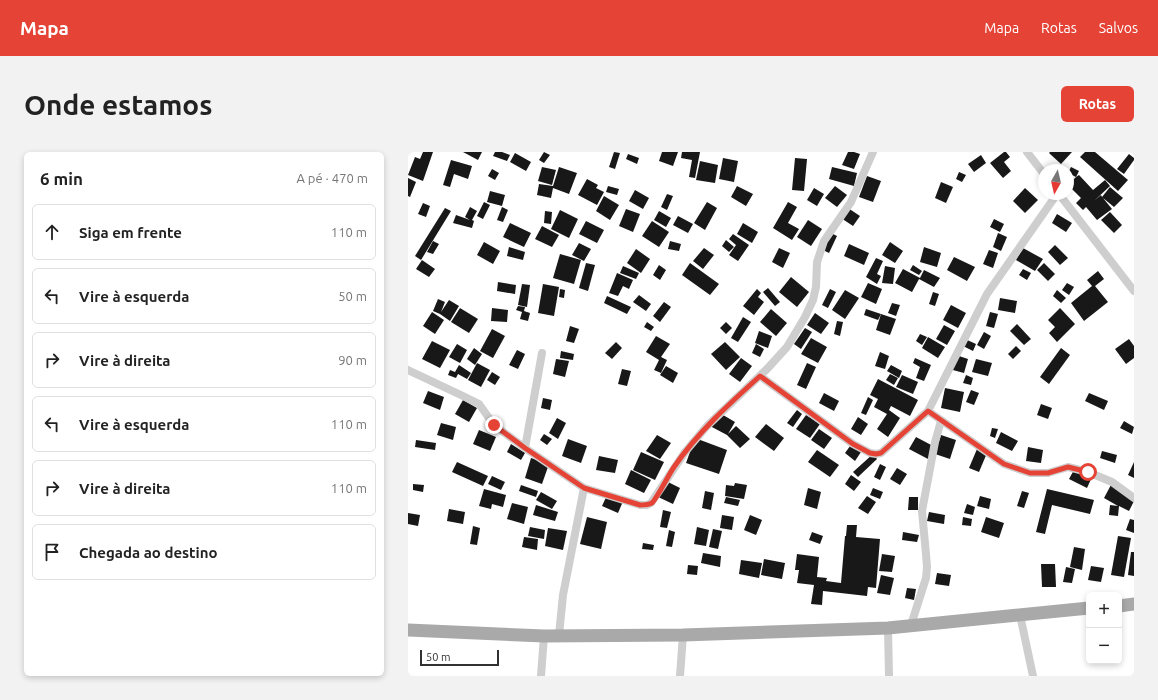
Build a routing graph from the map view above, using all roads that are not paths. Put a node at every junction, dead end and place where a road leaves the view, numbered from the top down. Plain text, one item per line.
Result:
1 (873, 152) edge
2 (1027, 152) edge
3 (1038, 166) edge
4 (1054, 200) edge
5 (1063, 200) edge
6 (1134, 291) edge
7 (542, 353) dead end
8 (408, 370) edge
9 (760, 376) junction
10 (928, 411) junction
11 (941, 421) junction
12 (525, 448) junction
13 (584, 488) junction
14 (1134, 498) edge
15 (1134, 604) edge
16 (1122, 606) edge
17 (1086, 608) edge
18 (1020, 615) junction
19 (910, 625) junction
20 (888, 628) junction
21 (408, 630) edge
22 (559, 635) junction
23 (683, 635) junction
24 (544, 636) junction
25 (541, 676) edge
26 (680, 676) edge
27 (889, 676) edge
28 (1033, 676) edge

1 - 9 street
2 - 3 street
4 - 10 street
5 - 6 street
7 - 12 street
8 - 12 street
9 - 10 street
9 - 13 street
10 - 11 street
11 - 14 street
11 - 19 street
12 - 13 street
13 - 22 street
15 - 16 main road
17 - 18 main road
18 - 19 main road
18 - 28 street
19 - 20 main road
20 - 23 main road
20 - 27 street
21 - 24 main road
22 - 23 main road
22 - 24 main road
23 - 26 street
24 - 25 street

